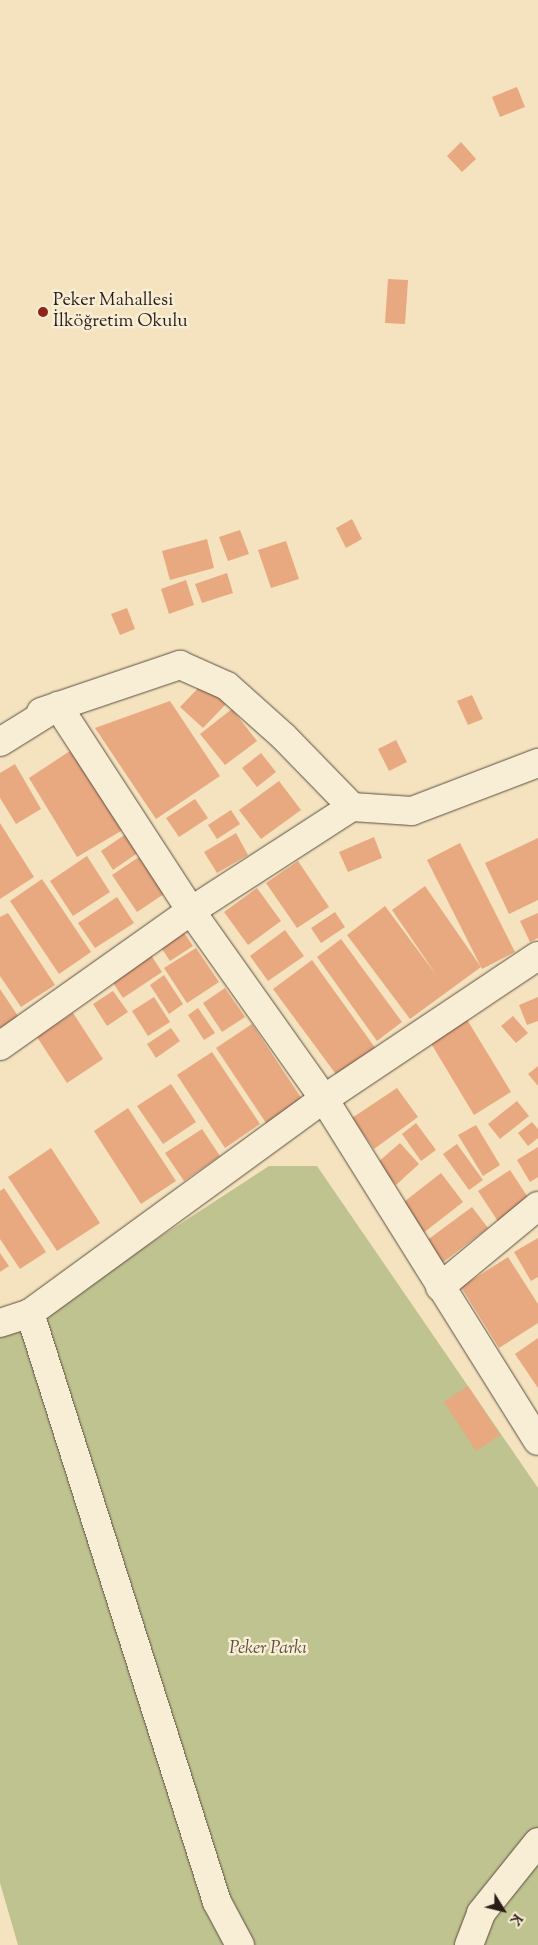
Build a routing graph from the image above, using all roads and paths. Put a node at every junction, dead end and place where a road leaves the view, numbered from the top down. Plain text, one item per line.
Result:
1 (58, 706) junction
2 (0, 727) edge
3 (0, 742) edge
4 (538, 763) edge
5 (352, 808) junction
6 (191, 911) junction
7 (538, 956) edge
8 (0, 1046) edge
9 (324, 1100) junction
10 (538, 1206) edge
11 (440, 1287) junction
12 (30, 1313) junction
13 (0, 1323) edge
14 (538, 1440) edge
15 (538, 1842) edge
16 (240, 1945) edge
17 (469, 1945) edge

1 - 2 street
1 - 3 street
1 - 5 street
1 - 6 street
4 - 5 street
5 - 6 street
6 - 8 street
6 - 9 street
7 - 9 street
9 - 11 street
9 - 12 street
10 - 11 street
11 - 14 street
12 - 13 street
12 - 16 street
15 - 17 street

